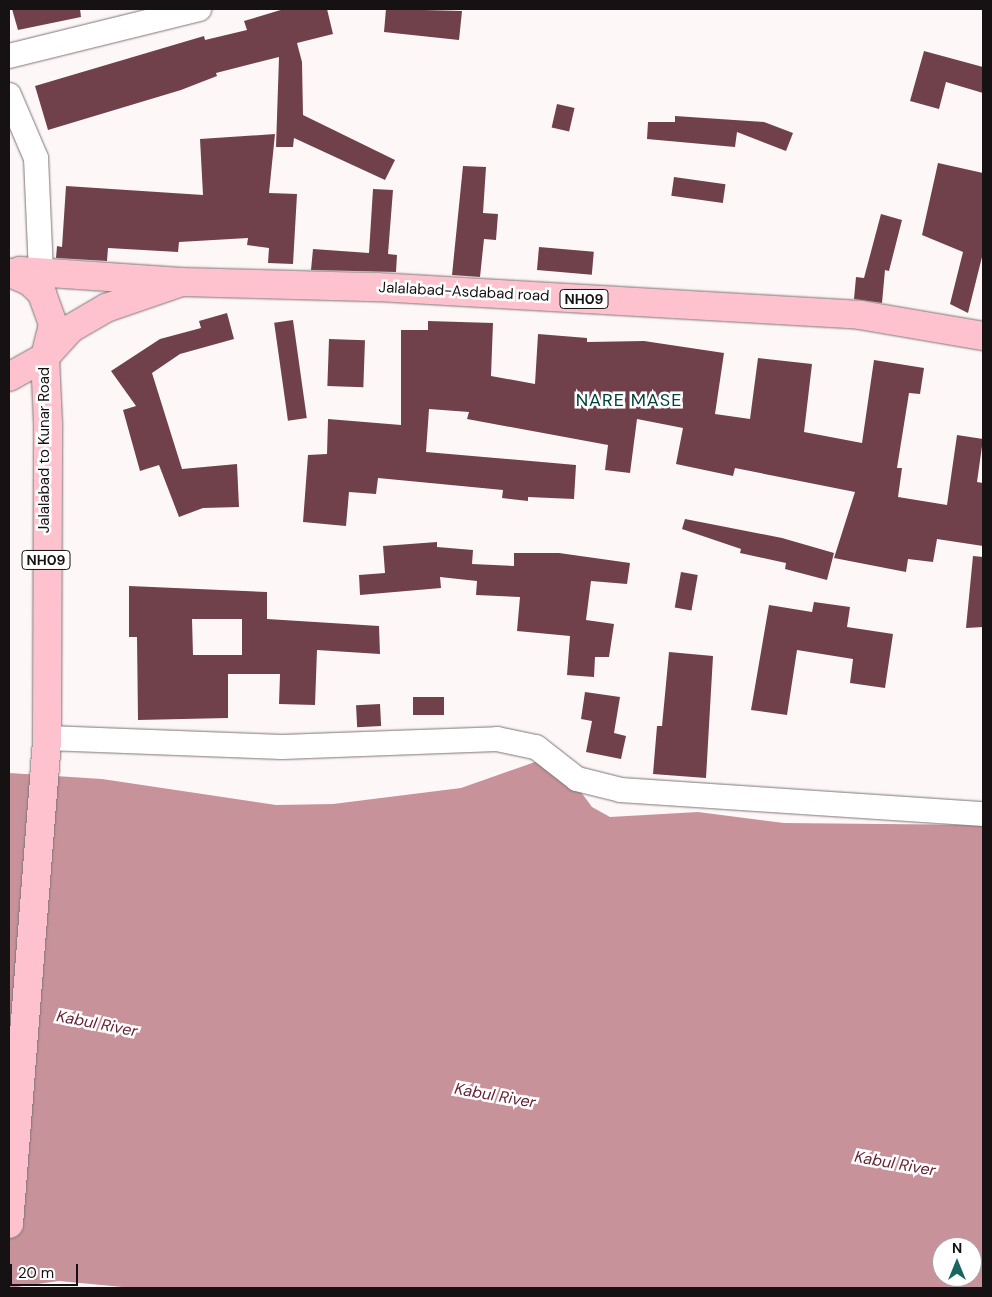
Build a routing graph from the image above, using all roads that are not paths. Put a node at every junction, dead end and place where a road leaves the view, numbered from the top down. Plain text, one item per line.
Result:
1 (199, 9) edge
2 (9, 56) edge
3 (9, 95) edge
4 (41, 272) junction
5 (11, 274) edge
6 (182, 282) junction
7 (983, 336) edge
8 (45, 358) junction
9 (9, 377) edge
10 (46, 750) junction
11 (983, 814) edge
12 (9, 1224) edge

1 - 2 street
3 - 4 street
4 - 5 main road, NH09
4 - 6 main road, NH09
5 - 8 main road, NH09
6 - 7 main road, Jalalabad-Asdabad road / NH09
6 - 8 main road, Jalalabad to Kunar Road / NH09
8 - 9 main road, NH09
8 - 10 main road, Jalalabad to Kunar Road / NH09
10 - 11 street
10 - 12 main road, NH09

